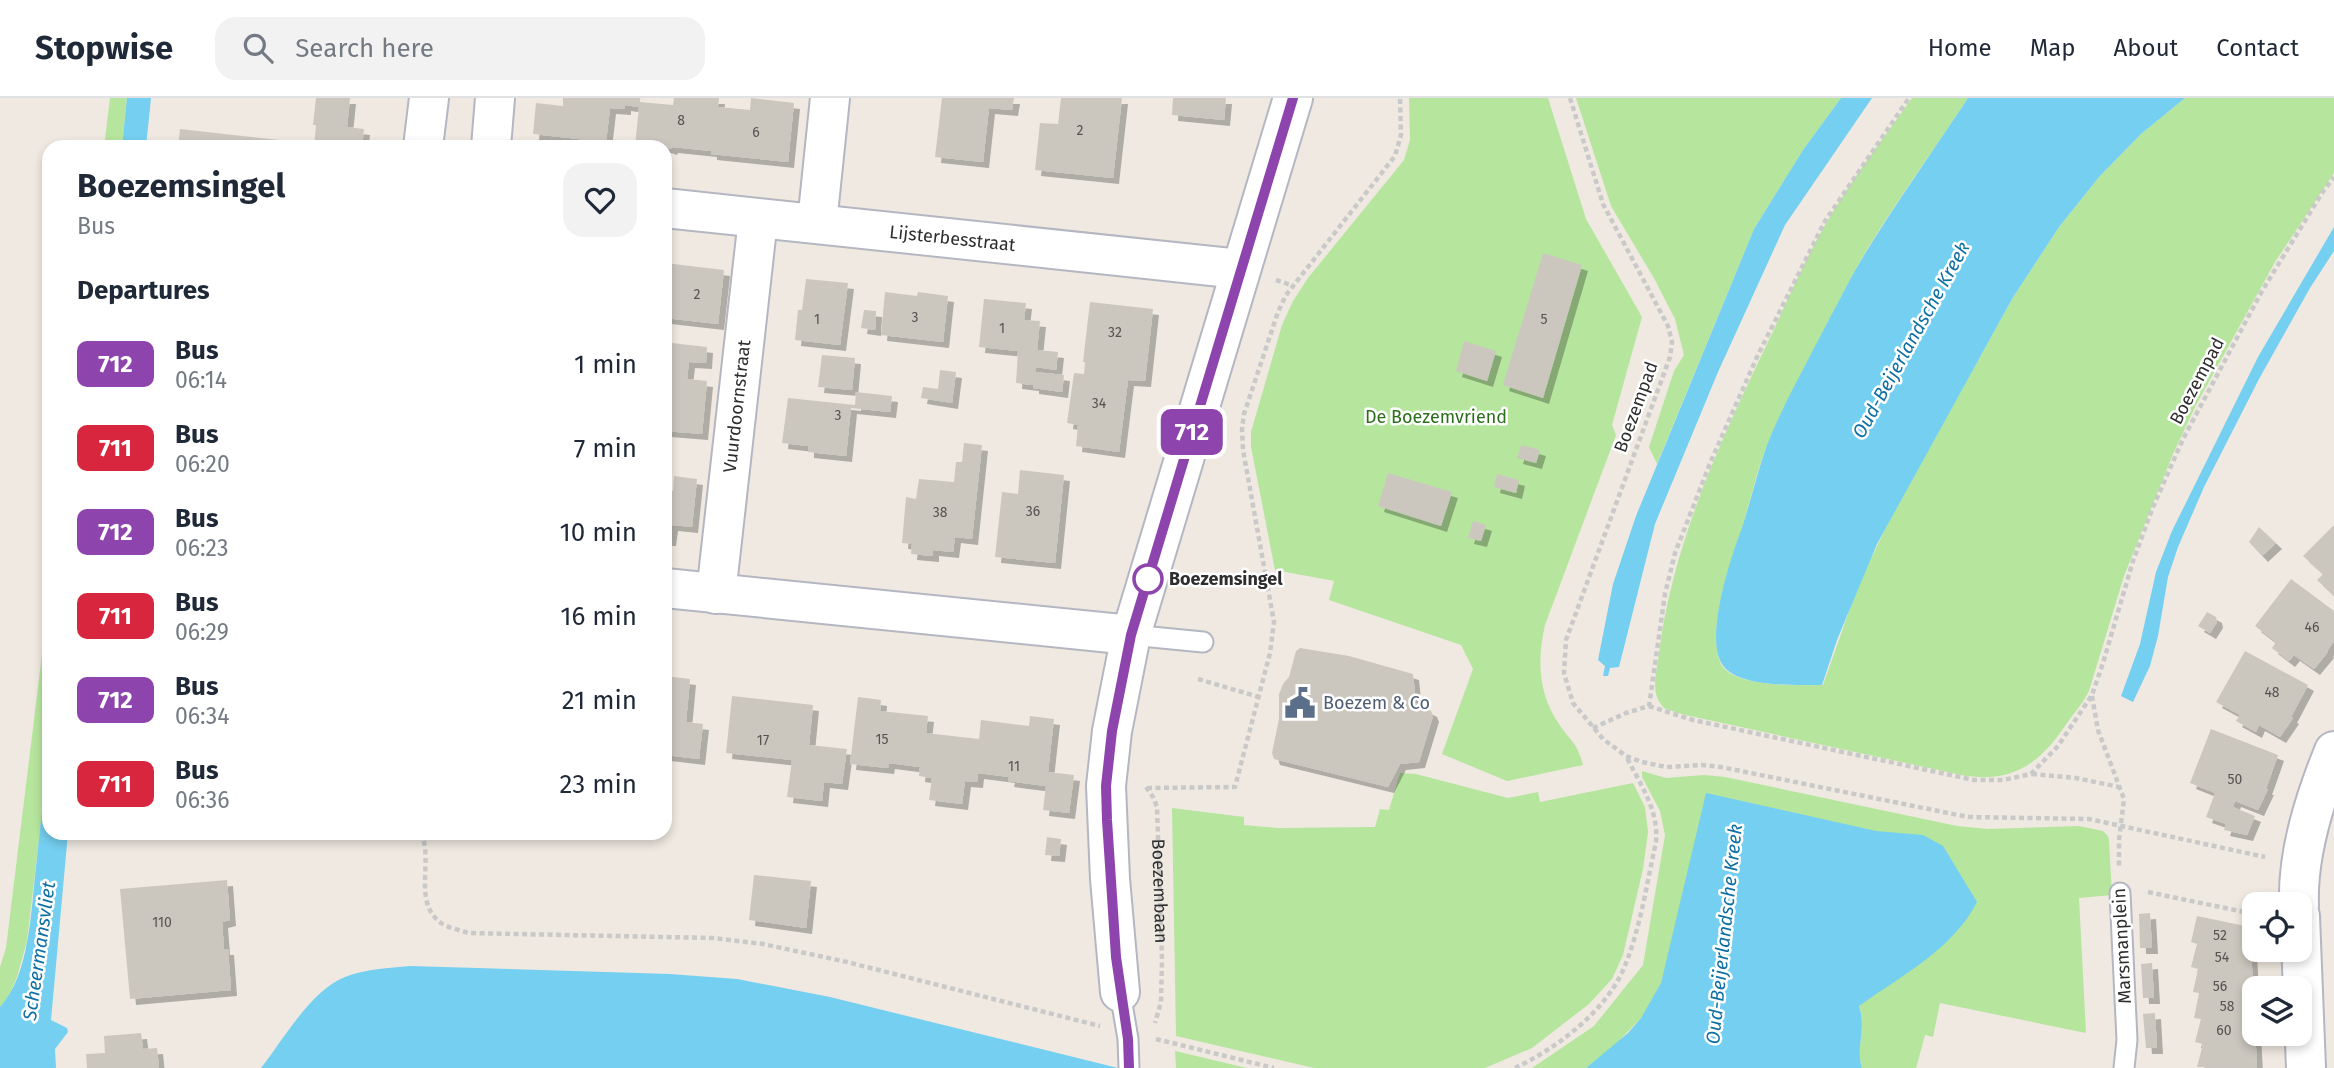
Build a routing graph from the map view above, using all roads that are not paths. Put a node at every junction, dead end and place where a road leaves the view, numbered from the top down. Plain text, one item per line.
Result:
1 (429, 98) edge
2 (495, 98) edge
3 (831, 98) edge
4 (1293, 98) edge
5 (424, 140) edge
6 (492, 140) edge
7 (672, 209) edge
8 (758, 219) junction
9 (817, 223) junction
10 (1240, 270) junction
11 (672, 589) edge
12 (716, 594) junction
13 (1131, 635) junction
14 (1203, 642) dead end
15 (2334, 751) edge
16 (2300, 892) edge
17 (2120, 893) road end
18 (2302, 962) edge
19 (1120, 992) joint
20 (1129, 1061) edge
21 (2124, 1068) edge
22 (2306, 1068) edge

1 - 5 street
2 - 6 street
3 - 9 street
4 - 10 street
7 - 8 street, Lijsterbesstraat
8 - 9 street, Lijsterbesstraat
8 - 12 street, Vuurdoornstraat
9 - 10 street, Lijsterbesstraat
10 - 13 street
11 - 12 street
12 - 13 street
13 - 14 lane
13 - 19 street
15 - 16 street
17 - 21 lane, Marsmanplein
18 - 22 street
19 - 20 lane

